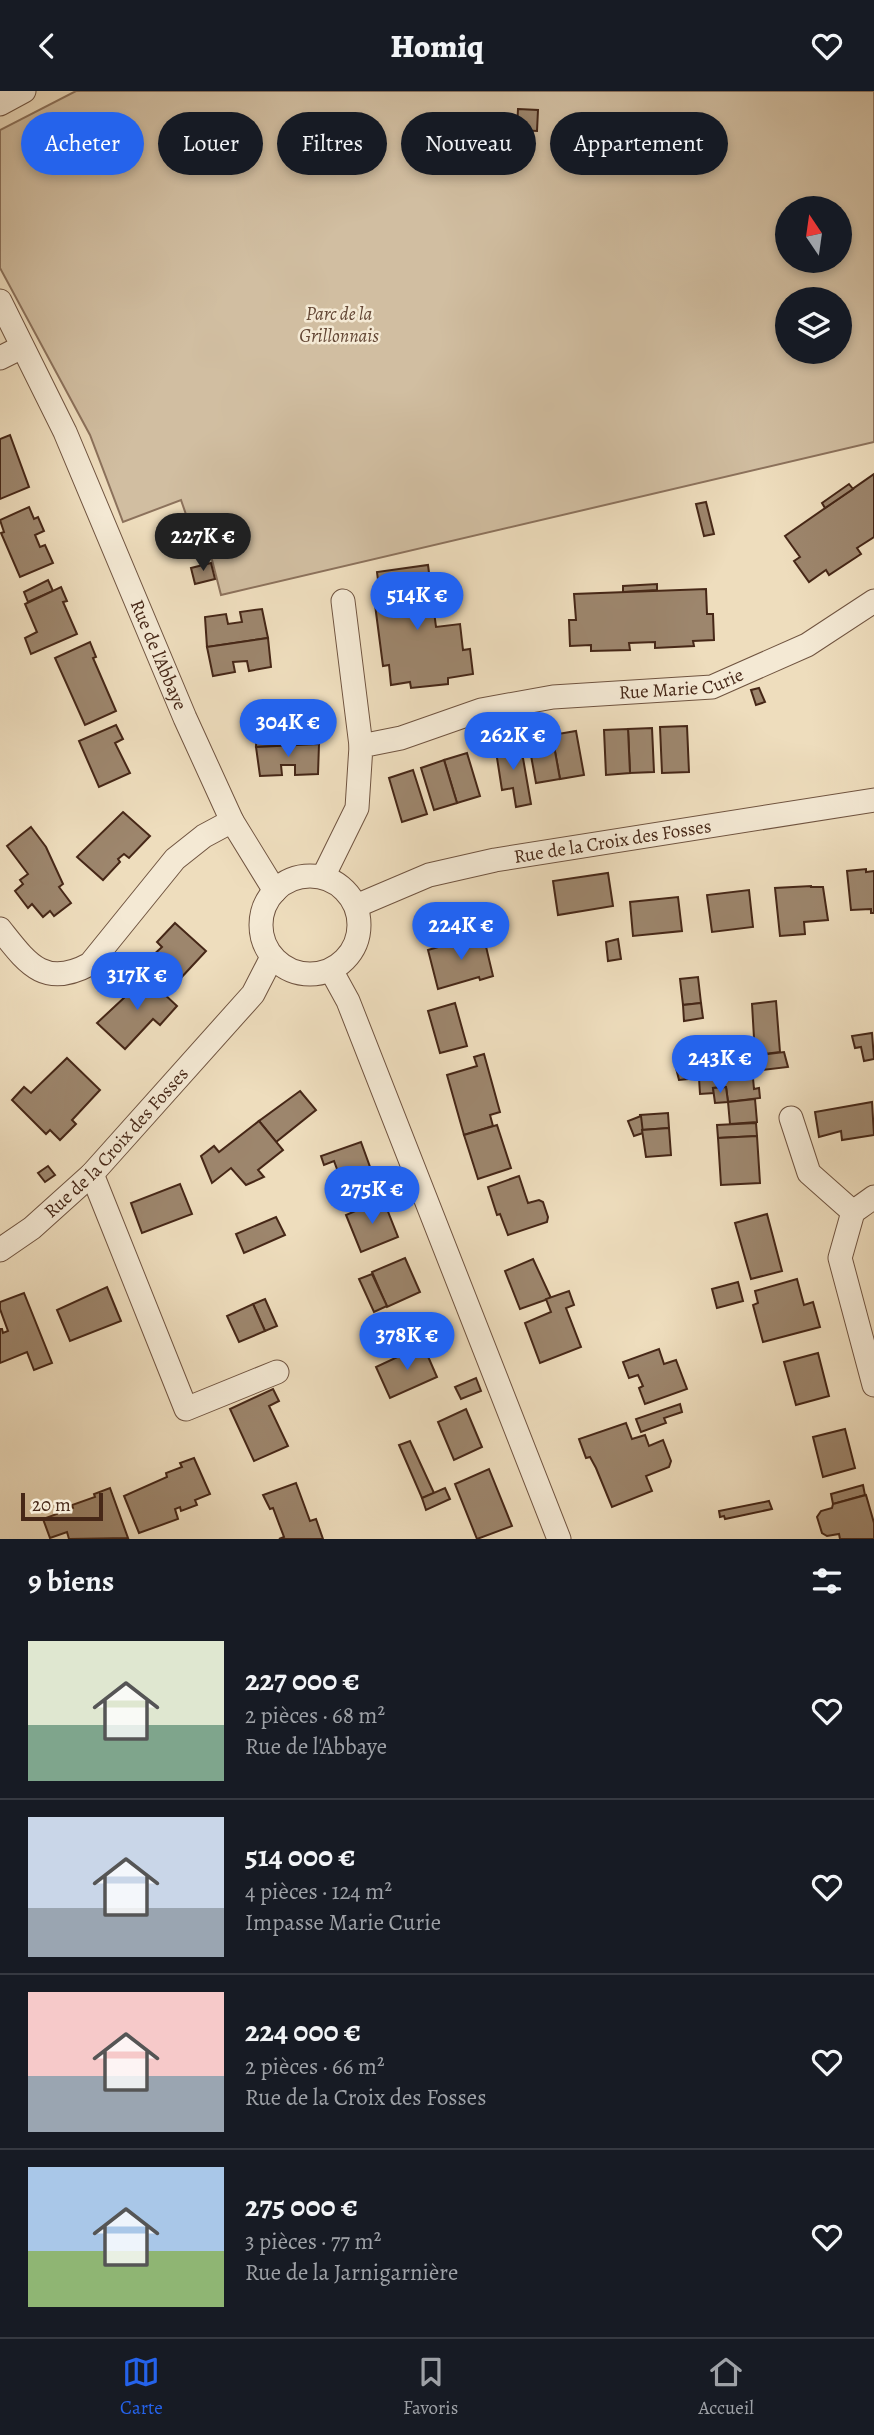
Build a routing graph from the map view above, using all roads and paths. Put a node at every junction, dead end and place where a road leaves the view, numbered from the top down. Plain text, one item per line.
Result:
1 (24, 91) edge
2 (0, 104) edge
3 (0, 301) edge
4 (22, 347) junction
5 (0, 358) edge
6 (343, 601) dead end
7 (874, 601) edge
8 (361, 746) junction
9 (874, 800) edge
10 (232, 821) junction
11 (323, 877) junction
12 (275, 891) junction
13 (356, 906) junction
14 (0, 929) edge
15 (272, 957) junction
16 (331, 970) junction
17 (791, 1118) dead end
18 (92, 1174) junction
19 (874, 1197) edge
20 (853, 1212) junction
21 (0, 1250) edge
22 (277, 1372) dead end
23 (874, 1385) edge
24 (559, 1539) edge

1 - 2 street
3 - 4 street, Rue de l'Abbaye
4 - 5 street
4 - 10 street, Rue de l'Abbaye
6 - 8 street
7 - 8 street, Rue Marie Curie
8 - 11 street
9 - 13 street, Rue de la Croix des Fosses
10 - 12 street, Rue de l'Abbaye
10 - 14 street
11 - 12 street
11 - 13 street
12 - 15 street
13 - 16 street
15 - 16 street
15 - 18 street, Rue de la Croix des Fosses
16 - 24 street
17 - 20 street
18 - 21 street, Rue de la Croix des Fosses
18 - 22 street
19 - 20 street
20 - 23 street

